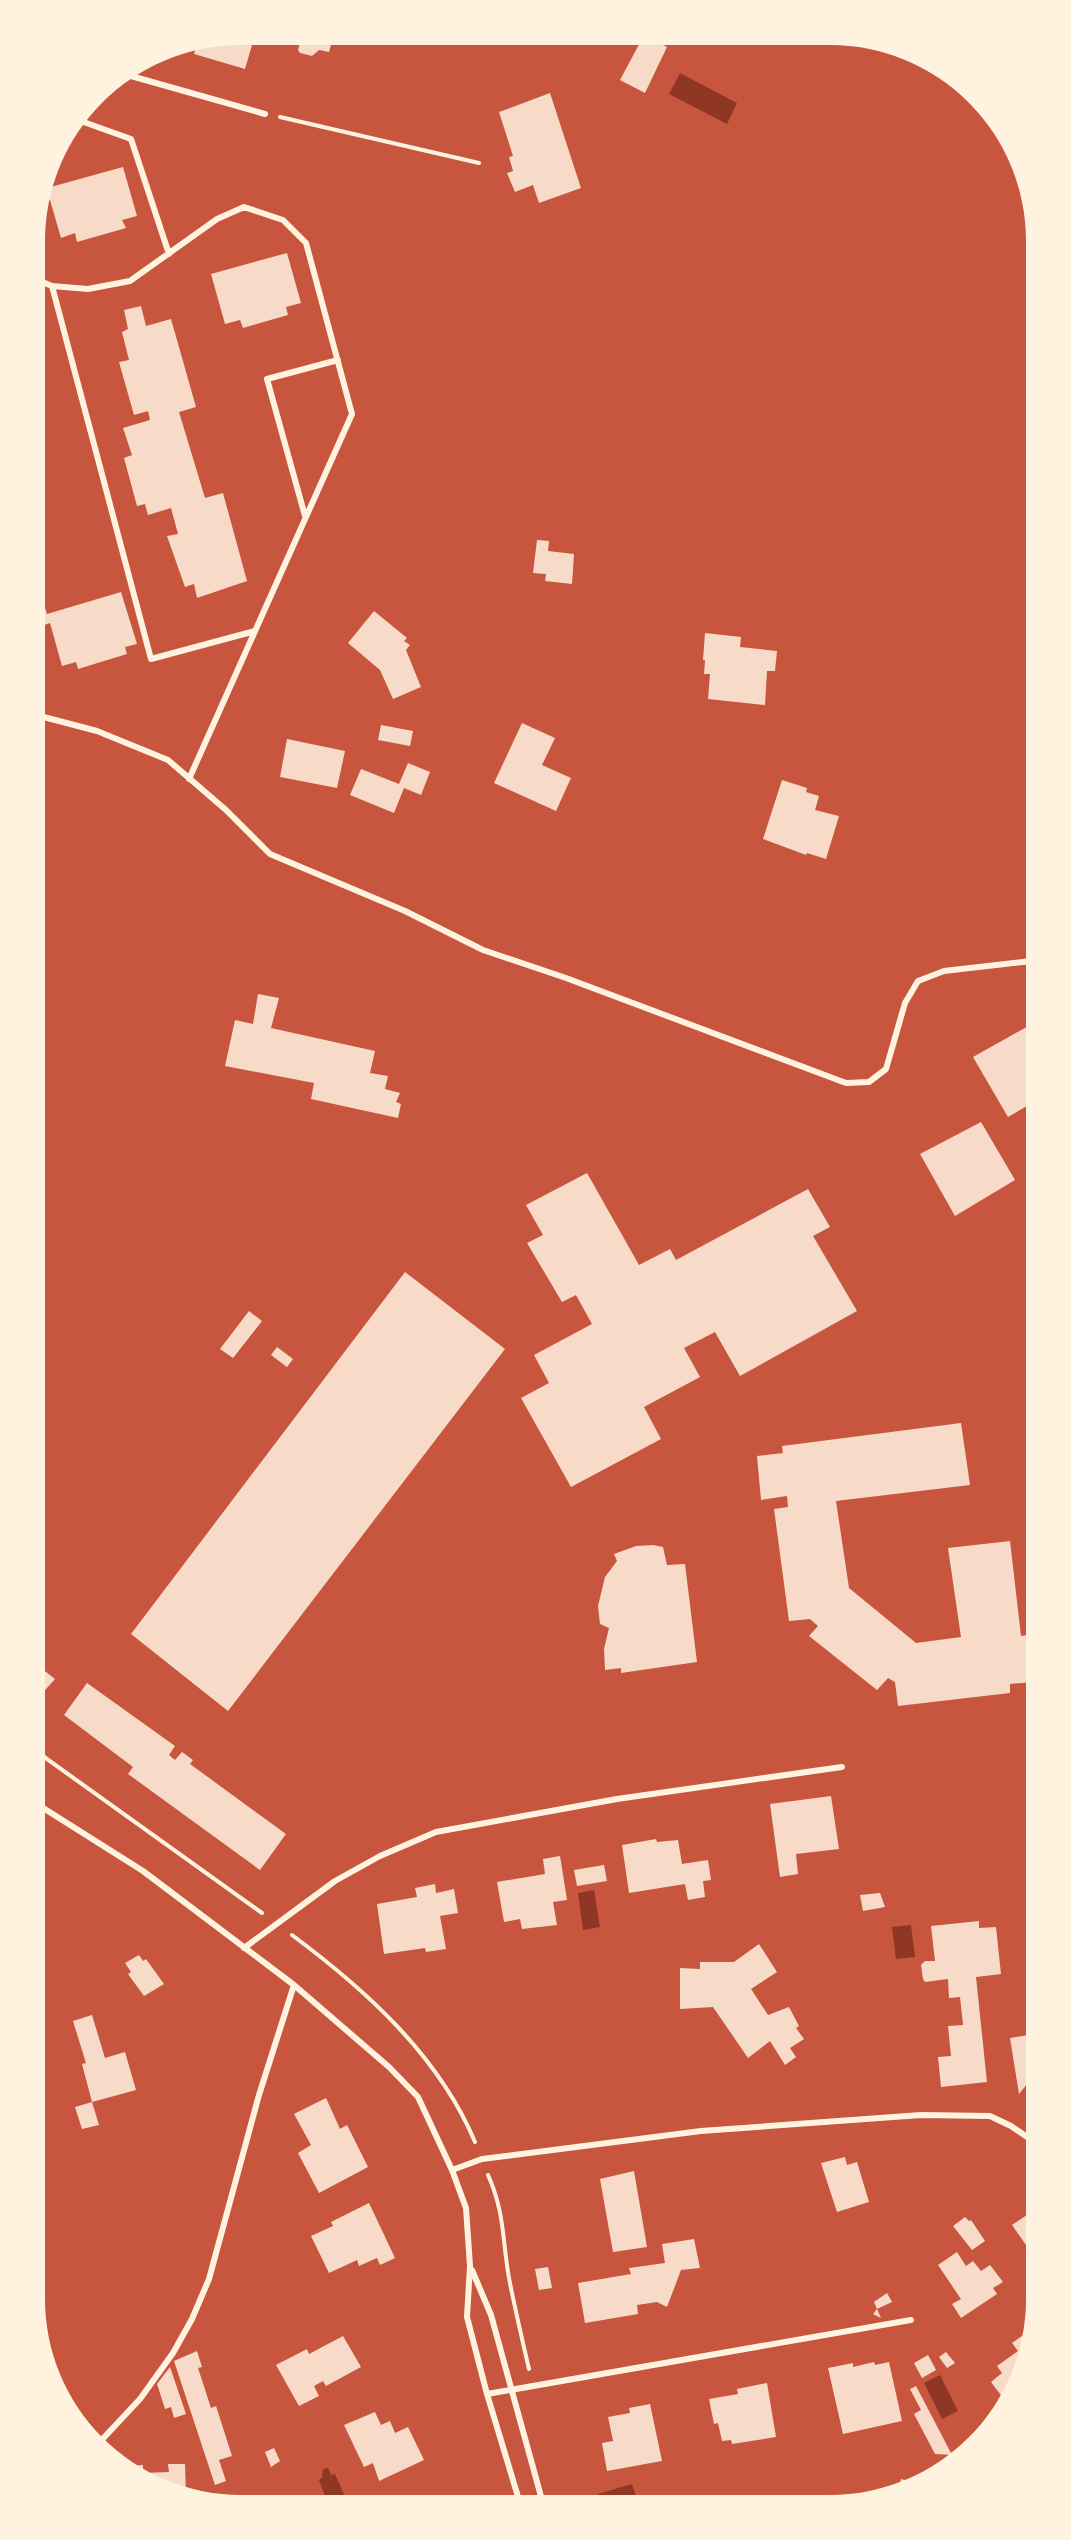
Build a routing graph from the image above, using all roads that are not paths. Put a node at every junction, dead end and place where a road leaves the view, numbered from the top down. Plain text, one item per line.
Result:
1 (134, 77) edge
2 (265, 114) road end
3 (85, 123) edge
4 (169, 254) junction
5 (45, 283) edge
6 (52, 286) junction
7 (338, 360) junction
8 (306, 517) junction
9 (255, 631) junction
10 (45, 717) edge
11 (189, 779) junction
12 (1026, 962) edge
13 (842, 1767) dead end
14 (45, 1809) edge
15 (244, 1948) junction
16 (294, 1985) junction
17 (1026, 2136) edge
18 (452, 2170) junction
19 (470, 2266) junction
20 (911, 2320) dead end
21 (510, 2390) junction
22 (487, 2394) junction
23 (103, 2439) edge
24 (517, 2495) edge
25 (541, 2495) edge

1 - 2 street
3 - 4 street
4 - 6 street
4 - 7 street
5 - 6 street
6 - 9 street
7 - 8 street
7 - 8 street
8 - 9 street
9 - 11 street
10 - 11 street
11 - 12 street
13 - 15 street
14 - 15 street
15 - 16 street
16 - 18 street
16 - 23 street
17 - 18 street
18 - 19 street
19 - 21 street
19 - 22 street
20 - 21 street
21 - 22 street
21 - 25 street
22 - 24 street

